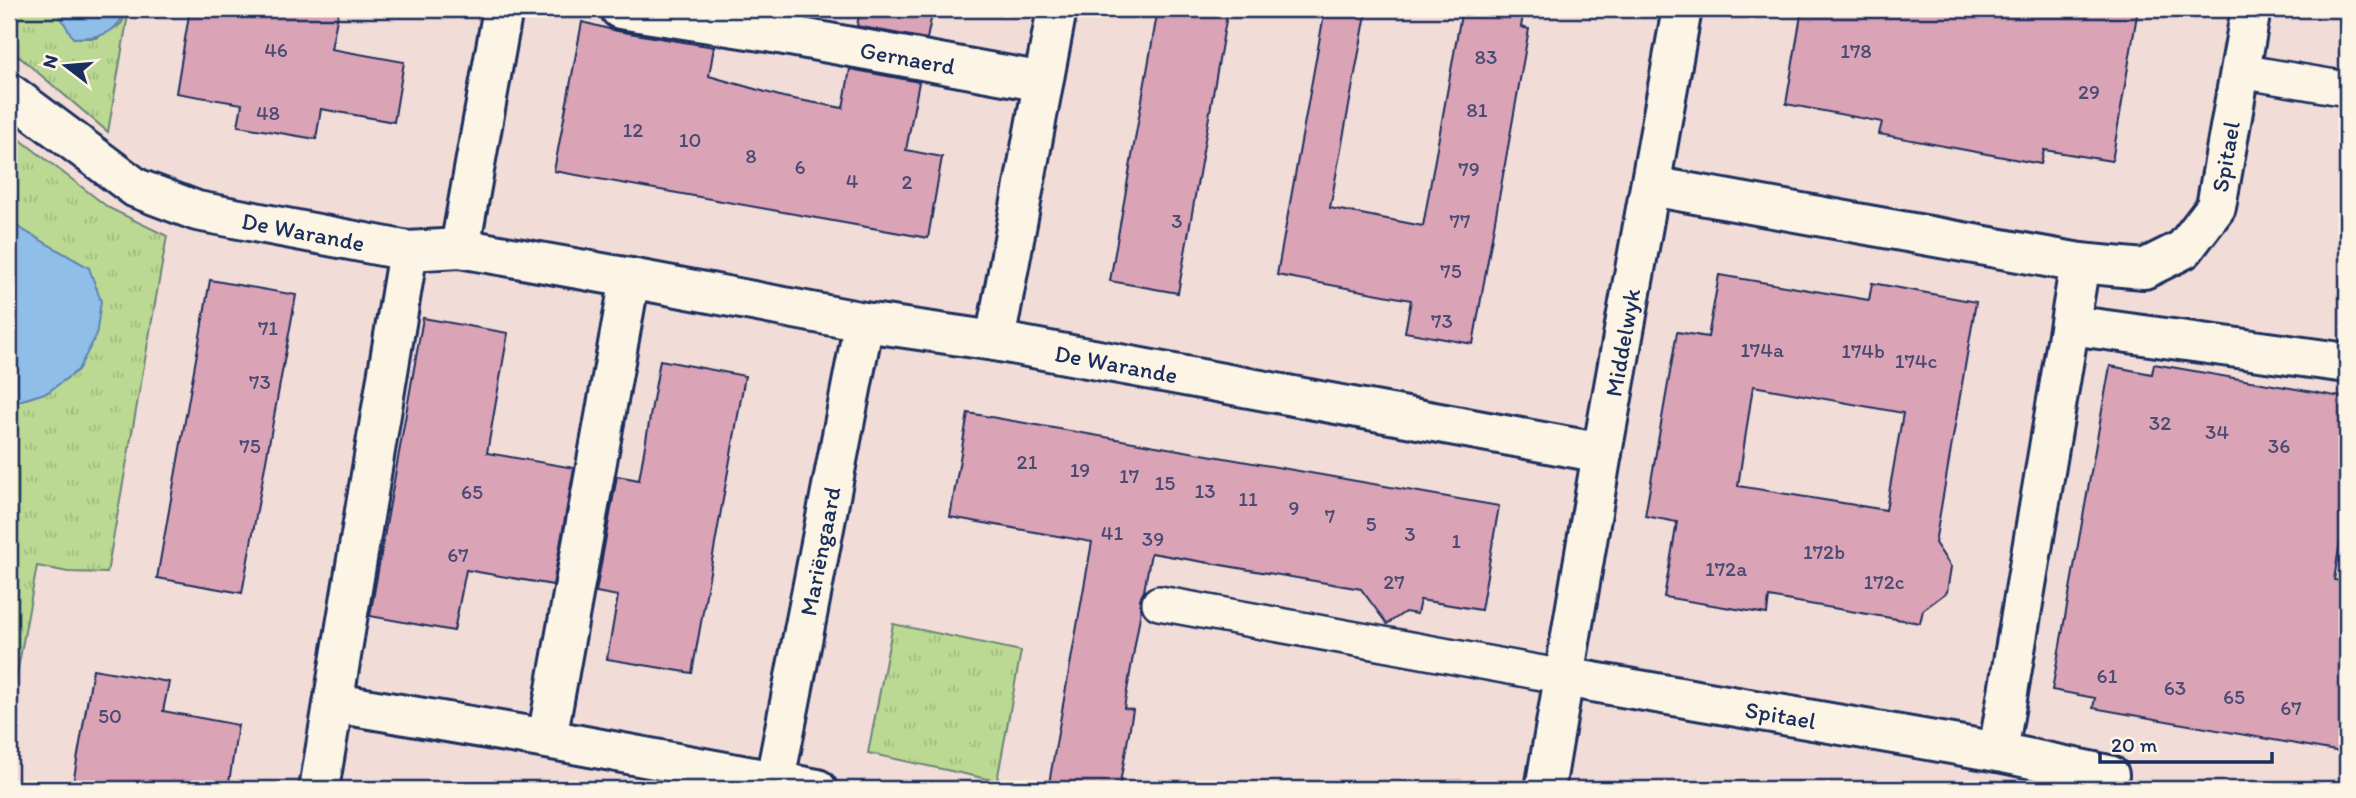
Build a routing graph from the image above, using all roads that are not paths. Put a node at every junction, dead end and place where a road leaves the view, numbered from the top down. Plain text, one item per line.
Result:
1 (503, 9) edge
2 (620, 9) edge
3 (1057, 9) edge
4 (1682, 9) edge
5 (2251, 9) edge
6 (776, 21) edge
7 (2240, 71) junction
8 (1043, 82) junction
9 (2347, 89) edge
10 (9, 93) edge
11 (1651, 186) junction
12 (460, 248) junction
13 (408, 251) junction
14 (2080, 263) junction
15 (630, 278) junction
16 (864, 322) junction
17 (2070, 325) junction
18 (995, 341) junction
19 (2347, 363) edge
20 (1602, 453) junction
21 (1159, 603) dead end
22 (1564, 677) junction
23 (334, 703) junction
24 (547, 739) junction
25 (1998, 752) junction
26 (775, 780) junction
27 (319, 789) edge
28 (817, 789) edge
29 (1545, 789) edge
30 (2106, 789) edge

1 - 12 street
2 - 6 street, Gernaerd
3 - 8 street
4 - 11 street, Middelwyk
5 - 7 street, Spitael
6 - 8 street, Gernaerd
7 - 9 lane
7 - 14 street, Spitael
8 - 18 street
10 - 13 street, De Warande
11 - 14 street, Spitael
11 - 20 street, Middelwyk
12 - 13 street, De Warande
12 - 15 street, De Warande
13 - 23 street
14 - 17 street
15 - 16 street, De Warande
15 - 24 street
16 - 18 street, De Warande
16 - 26 street, Mariëngaard
17 - 19 street
17 - 25 street
18 - 20 street, De Warande
20 - 22 street, Middelwyk
21 - 22 lane
22 - 25 street, Spitael
22 - 29 street, Middelwyk
23 - 24 street
23 - 27 street
24 - 26 street
25 - 30 street, Spitael
26 - 28 street

